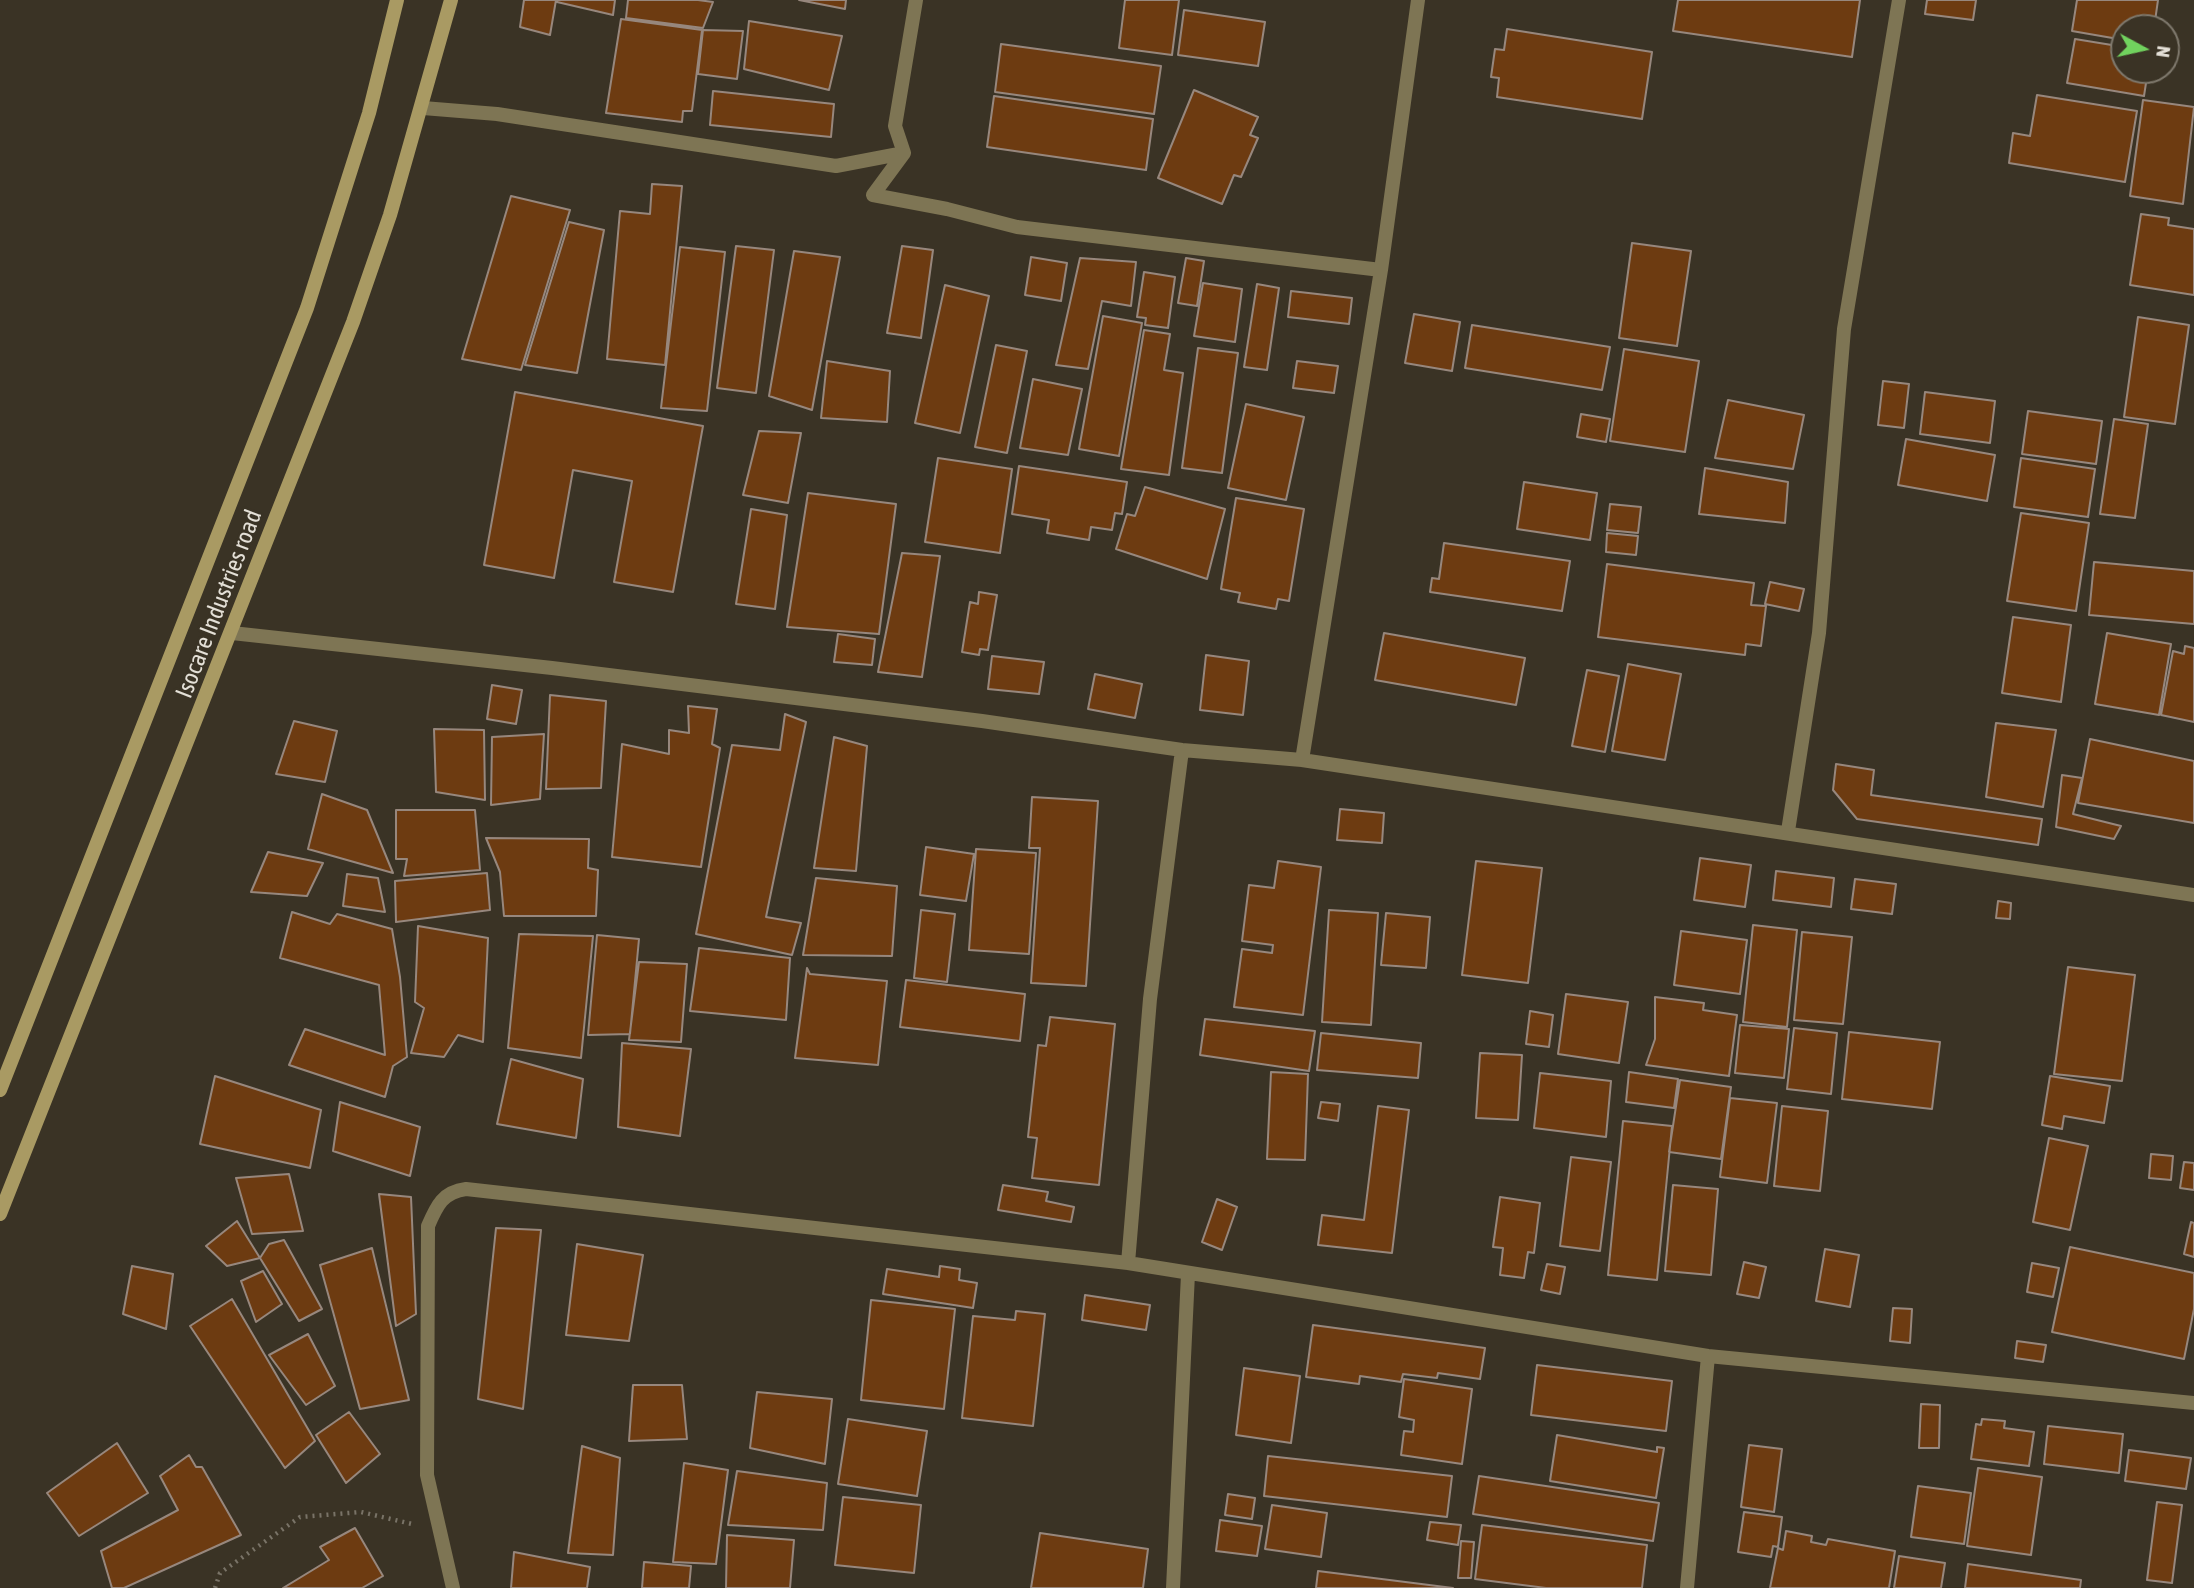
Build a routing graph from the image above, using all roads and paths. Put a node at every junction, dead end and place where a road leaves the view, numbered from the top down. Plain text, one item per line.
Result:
1 (397, 0) edge
2 (451, 0) edge
3 (916, 0) edge
4 (1418, 0) edge
5 (1899, 0) edge
6 (423, 107) junction
7 (904, 153) junction
8 (1381, 270) junction
9 (232, 634) junction
10 (1182, 750) junction
11 (1302, 760) junction
12 (1788, 831) junction
13 (2194, 895) edge
14 (0, 1090) edge
15 (0, 1214) edge
16 (1128, 1263) junction
17 (1188, 1274) junction
18 (1708, 1356) junction
19 (2194, 1403) edge
20 (440, 1531) junction
21 (215, 1588) edge
22 (453, 1588) edge
23 (1173, 1588) edge
24 (1687, 1588) edge

1 - 14 street, Isocare Industries road
2 - 6 street, Isocare Industries road
3 - 7 street
4 - 8 street
5 - 12 street
6 - 7 street
6 - 9 street, Isocare Industries road
7 - 8 street
8 - 11 street
9 - 10 street
9 - 15 street, Isocare Industries road
10 - 11 street
10 - 16 street
11 - 12 street
12 - 13 street
16 - 17 street
16 - 20 street
17 - 18 street
17 - 23 street
18 - 19 street
18 - 24 street
20 - 21 path
20 - 22 street

